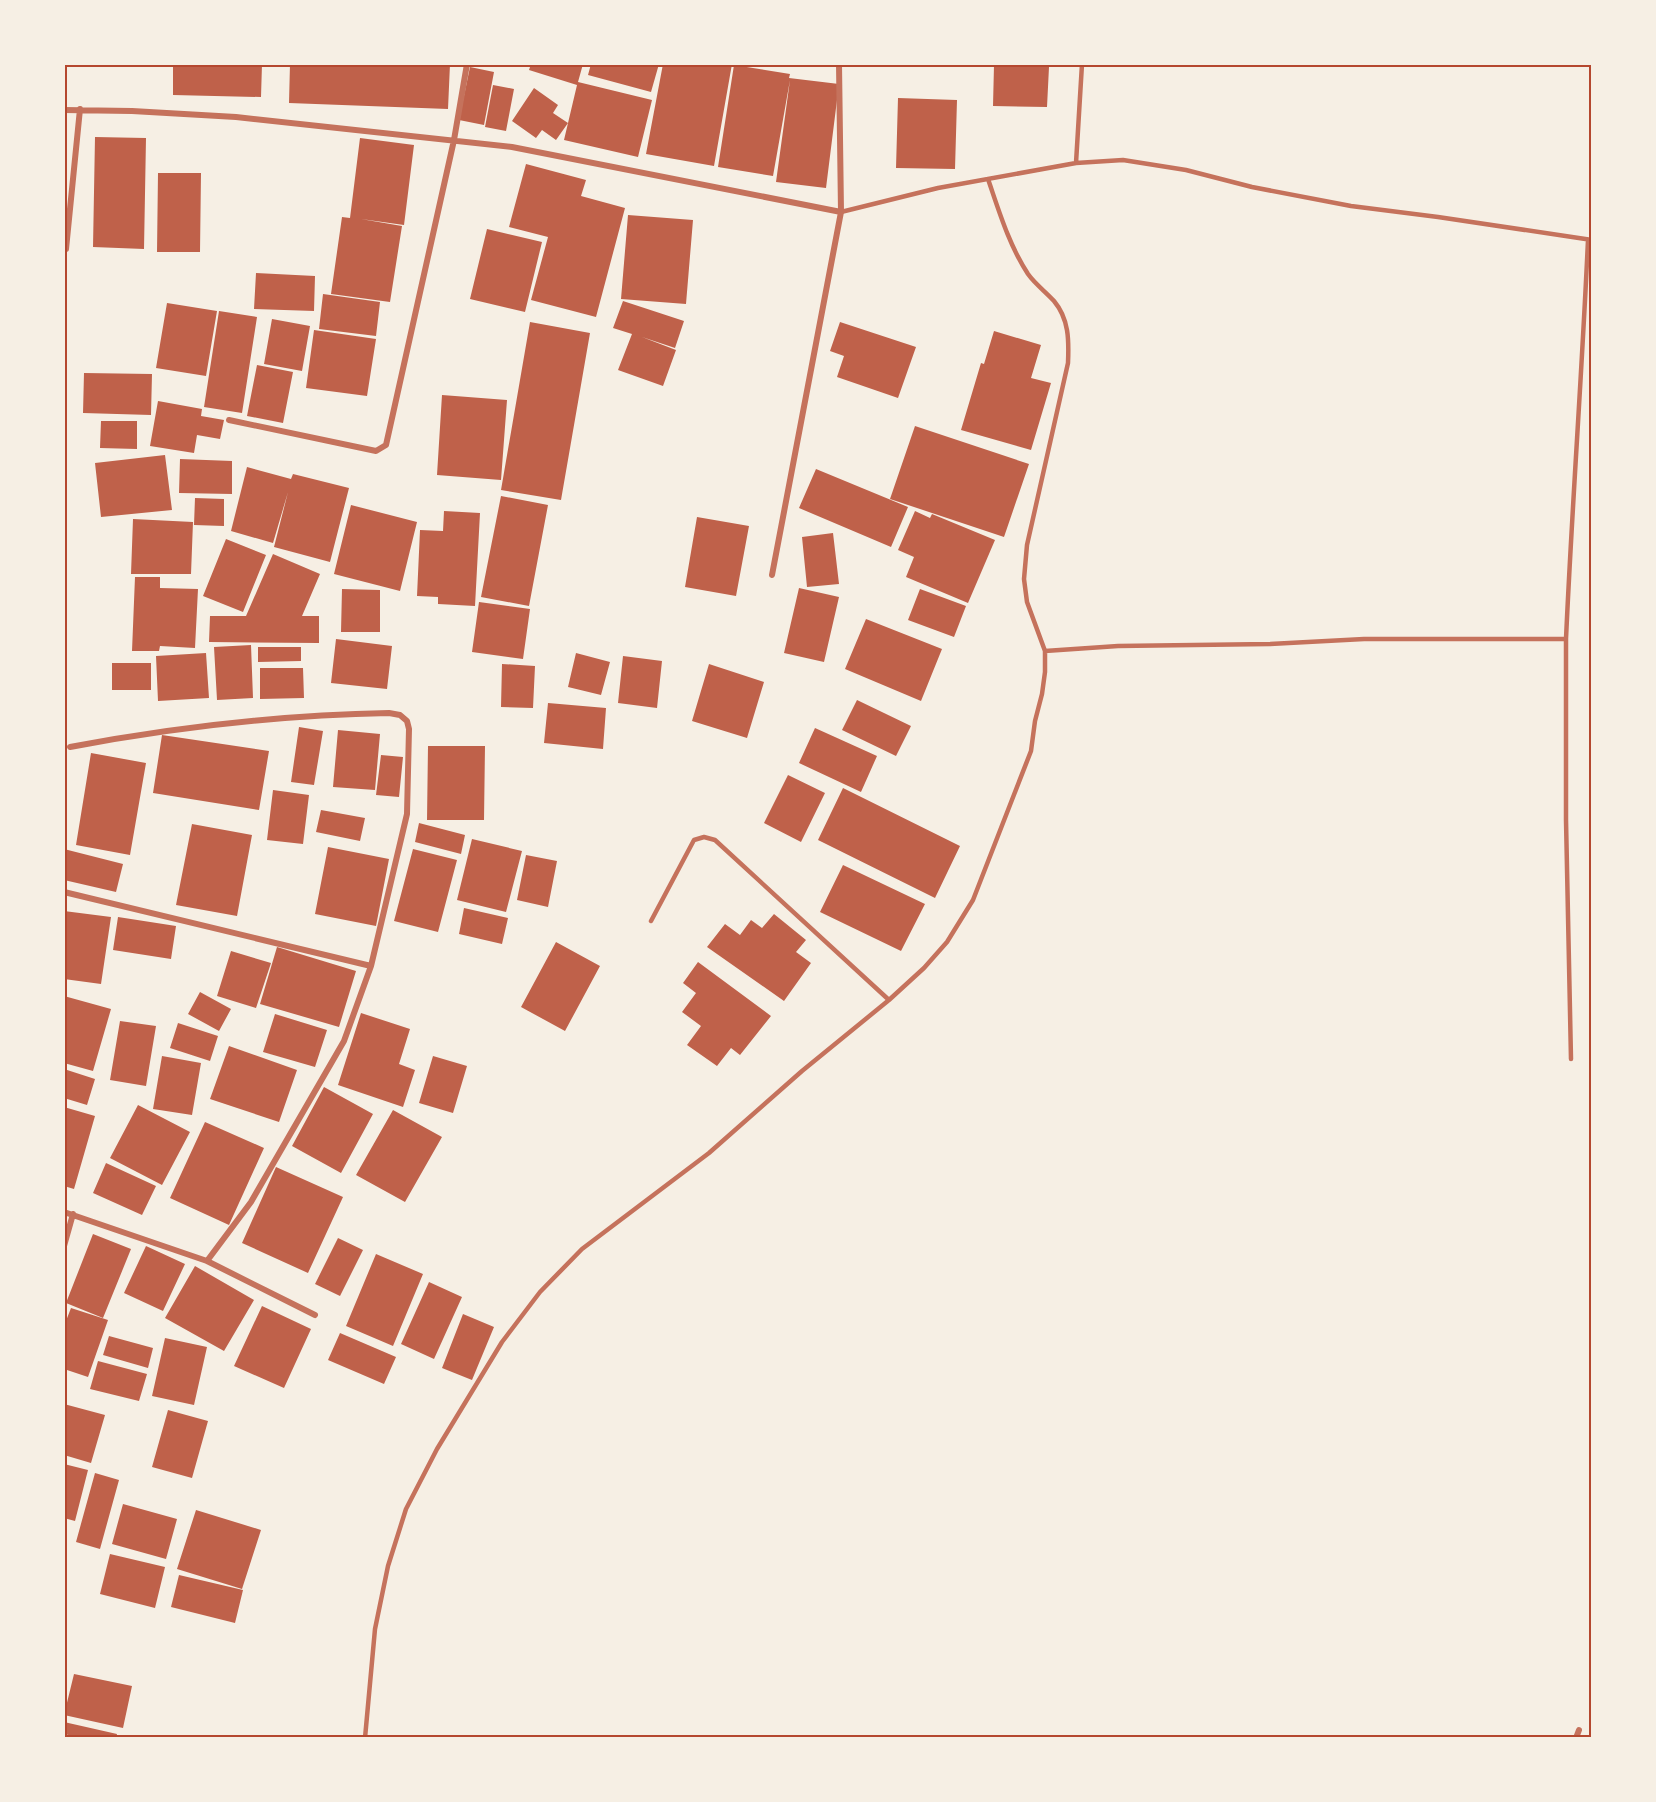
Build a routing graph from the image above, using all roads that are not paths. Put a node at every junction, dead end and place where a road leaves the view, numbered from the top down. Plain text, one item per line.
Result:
1 (467, 64) edge
2 (839, 64) edge
3 (1082, 64) edge
4 (80, 109) junction
5 (64, 110) edge
6 (454, 140) junction
7 (1076, 163) junction
8 (988, 179) junction
9 (841, 212) junction
10 (1590, 240) edge
11 (66, 249) edge
12 (229, 420) dead end
13 (772, 576) dead end
14 (1566, 639) junction
15 (1045, 651) junction
16 (70, 747) dead end
17 (64, 892) edge
18 (651, 921) dead end
19 (371, 966) junction
20 (889, 1000) junction
21 (1571, 1059) dead end
22 (64, 1212) edge
23 (73, 1214) junction
24 (64, 1246) edge
25 (207, 1261) junction
26 (315, 1315) dead end
27 (1579, 1730) dead end
28 (365, 1737) edge
29 (1576, 1737) edge

1 - 6 street
2 - 9 street
3 - 7 lane
4 - 5 street
4 - 6 street
4 - 11 street
6 - 9 street
6 - 12 street
7 - 8 lane
7 - 10 lane
8 - 9 lane
8 - 15 lane
9 - 13 street
10 - 14 lane
14 - 15 lane
14 - 21 lane
15 - 20 lane
16 - 19 street
17 - 19 street
18 - 20 lane
19 - 25 street
20 - 28 lane
22 - 23 street
23 - 24 street
23 - 25 street
25 - 26 street
27 - 29 street

